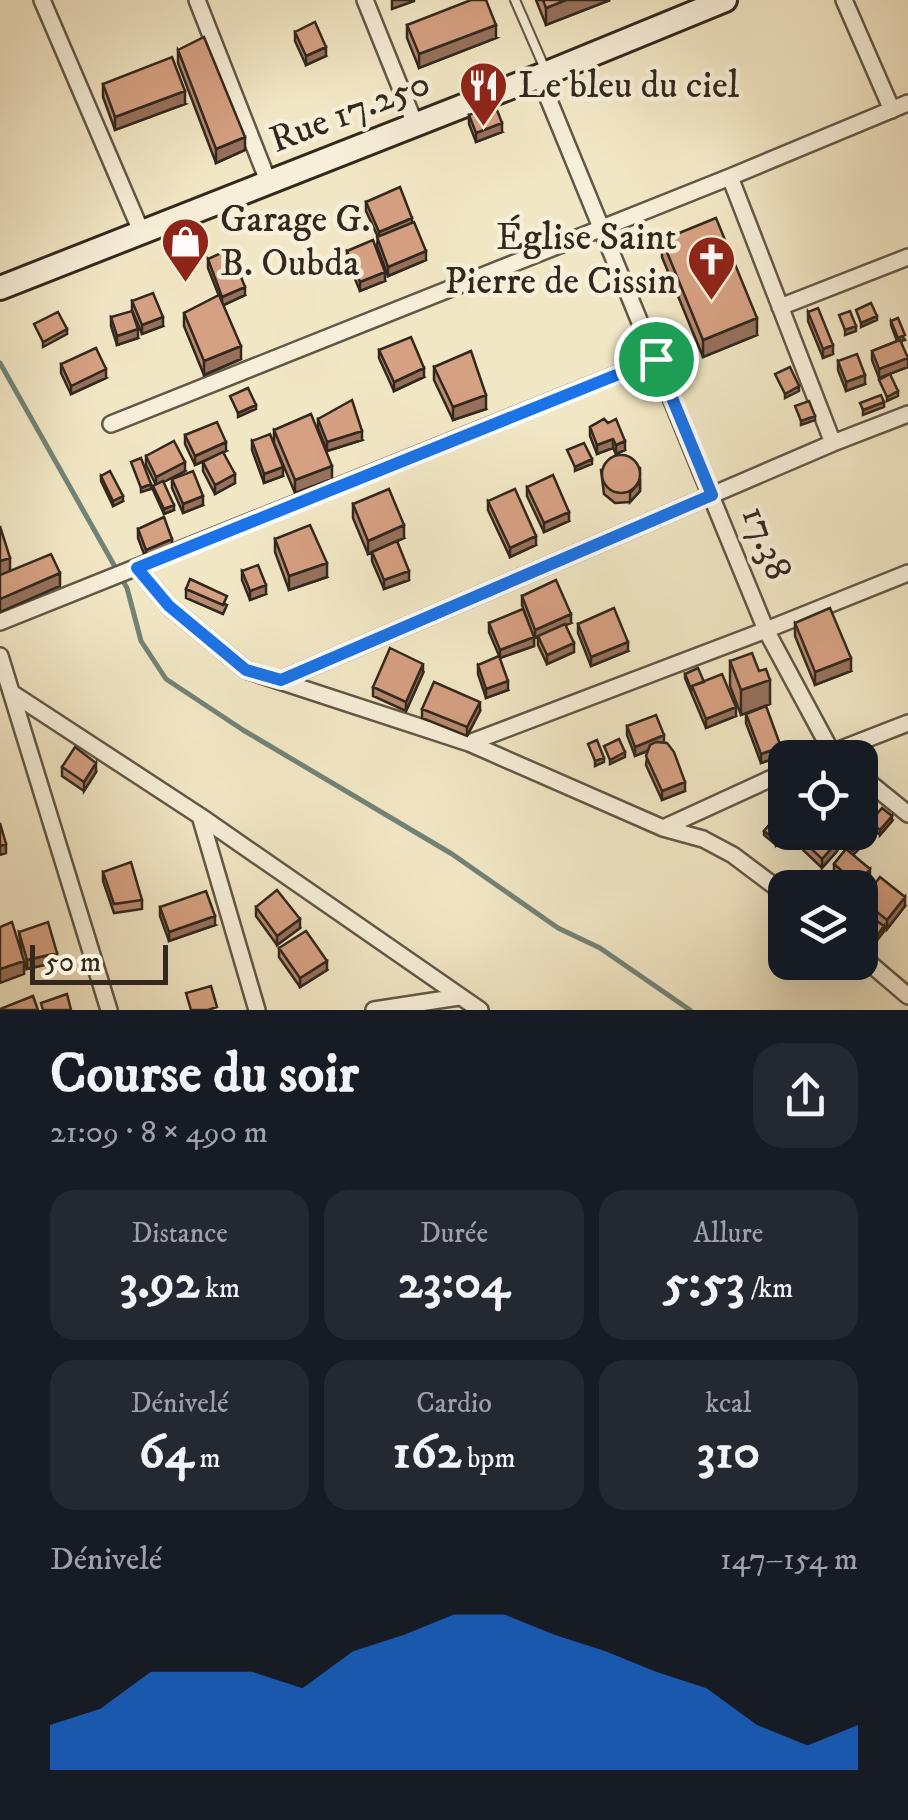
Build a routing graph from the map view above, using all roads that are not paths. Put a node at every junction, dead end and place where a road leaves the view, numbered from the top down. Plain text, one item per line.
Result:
1 (42, 0) edge
2 (197, 0) edge
3 (365, 0) edge
4 (515, 0) edge
5 (725, 0) edge
6 (844, 0) edge
7 (543, 74) junction
8 (908, 104) edge
9 (892, 110) junction
10 (415, 124) junction
11 (730, 177) junction
12 (268, 181) junction
13 (601, 229) junction
14 (141, 231) junction
15 (908, 257) edge
16 (0, 288) edge
17 (780, 307) junction
18 (656, 359) junction
19 (908, 414) edge
20 (111, 424) dead end
21 (833, 443) junction
22 (712, 495) junction
23 (136, 569) junction
24 (908, 573) edge
25 (0, 622) edge
26 (766, 630) junction
27 (0, 656) edge
28 (281, 680) junction
29 (12, 693) junction
30 (908, 723) edge
31 (821, 740) edge
32 (867, 740) edge
33 (470, 743) junction
34 (768, 780) edge
35 (878, 790) edge
36 (908, 814) edge
37 (200, 816) junction
38 (663, 828) junction
39 (768, 882) edge
40 (878, 971) edge
41 (459, 996) junction
42 (908, 996) edge
43 (109, 1010) edge
44 (257, 1010) edge
45 (374, 1010) edge
46 (480, 1010) edge

1 - 14 street
2 - 12 street
3 - 10 street
4 - 7 lane
5 - 7 street, Rue 17.250
6 - 9 street
7 - 10 street, Rue 17.250
7 - 13 street, 17.38
8 - 9 street
9 - 11 street
10 - 12 street, Rue 17.250
11 - 13 street
11 - 17 street
12 - 14 street, Rue 17.250
13 - 18 street, 17.38
13 - 20 street
14 - 16 street, Rue 17.250
15 - 17 street
17 - 21 street
18 - 22 street, 17.38
18 - 23 street
19 - 21 street
21 - 22 street
22 - 26 street, 17.38
22 - 28 street
23 - 25 street
23 - 28 street
24 - 26 street
26 - 31 street, 17.38
26 - 33 street
27 - 29 street
28 - 33 street
29 - 37 street
29 - 43 street
30 - 32 street
33 - 38 street
34 - 38 street
35 - 36 street
37 - 41 street
37 - 44 street
38 - 39 street
40 - 42 street
41 - 45 street
41 - 46 street

